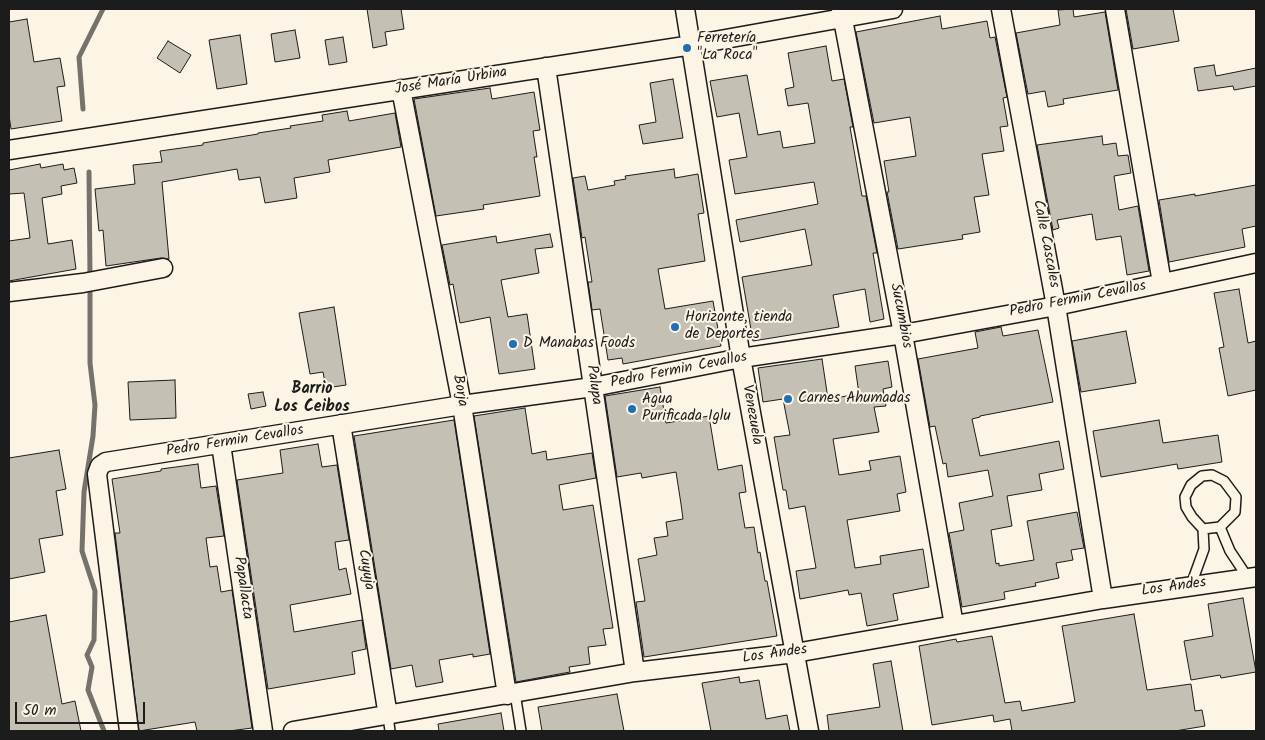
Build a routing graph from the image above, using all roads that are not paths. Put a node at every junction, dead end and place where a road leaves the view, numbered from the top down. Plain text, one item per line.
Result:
1 (685, 9) edge
2 (893, 9) edge
3 (1001, 9) edge
4 (1115, 9) edge
5 (842, 13) edge
6 (692, 45) junction
7 (546, 67) junction
8 (401, 89) junction
9 (9, 150) edge
10 (1256, 263) edge
11 (163, 268) dead end
12 (1162, 283) junction
13 (9, 292) edge
14 (1056, 306) junction
15 (903, 334) junction
16 (741, 358) junction
17 (593, 387) junction
18 (462, 405) junction
19 (341, 424) junction
20 (221, 444) junction
21 (1220, 526) junction
22 (1203, 529) junction
23 (1252, 577) edge
24 (1191, 585) junction
25 (1103, 599) junction
26 (954, 625) junction
27 (795, 653) junction
28 (635, 672) junction
29 (511, 694) junction
30 (389, 723) edge
31 (129, 731) edge
32 (263, 731) edge
33 (293, 731) edge
34 (521, 731) edge
35 (809, 731) edge

1 - 6 street, Venezuela
2 - 5 street, José María Urbina
3 - 14 street, Calle Cascales
4 - 12 street
5 - 6 street, José María Urbina
5 - 15 street, Sucumbios
6 - 7 street, José María Urbina
6 - 16 street, Venezuela
7 - 8 street, José María Urbina
7 - 17 street, Palupa
8 - 9 street, José María Urbina
8 - 18 street, Borja
10 - 12 street, Pedro Fermin Cevallos
11 - 13 street
12 - 14 street, Pedro Fermin Cevallos
14 - 15 street, Pedro Fermin Cevallos
14 - 25 street, Calle Cascales
15 - 16 street, Pedro Fermin Cevallos
15 - 26 street, Sucumbios
16 - 17 street, Pedro Fermin Cevallos
16 - 27 street, Venezuela
17 - 18 street, Pedro Fermin Cevallos
17 - 28 street, Palupa
18 - 19 street, Pedro Fermin Cevallos
18 - 29 street, Borja
19 - 20 street, Pedro Fermin Cevallos
19 - 30 street, Cuyuja
20 - 31 street, Pedro Fermin Cevallos
20 - 32 street, Papallacta
21 - 22 lane
21 - 22 lane
21 - 23 lane
22 - 24 lane
23 - 24 street, Los Andes
24 - 25 street, Los Andes
25 - 26 street, Los Andes
26 - 27 street, Los Andes
27 - 28 street, Los Andes
27 - 35 street, Venezuela
28 - 29 street, Los Andes
29 - 30 street, Los Andes
29 - 34 lane
30 - 33 street, Los Andes

